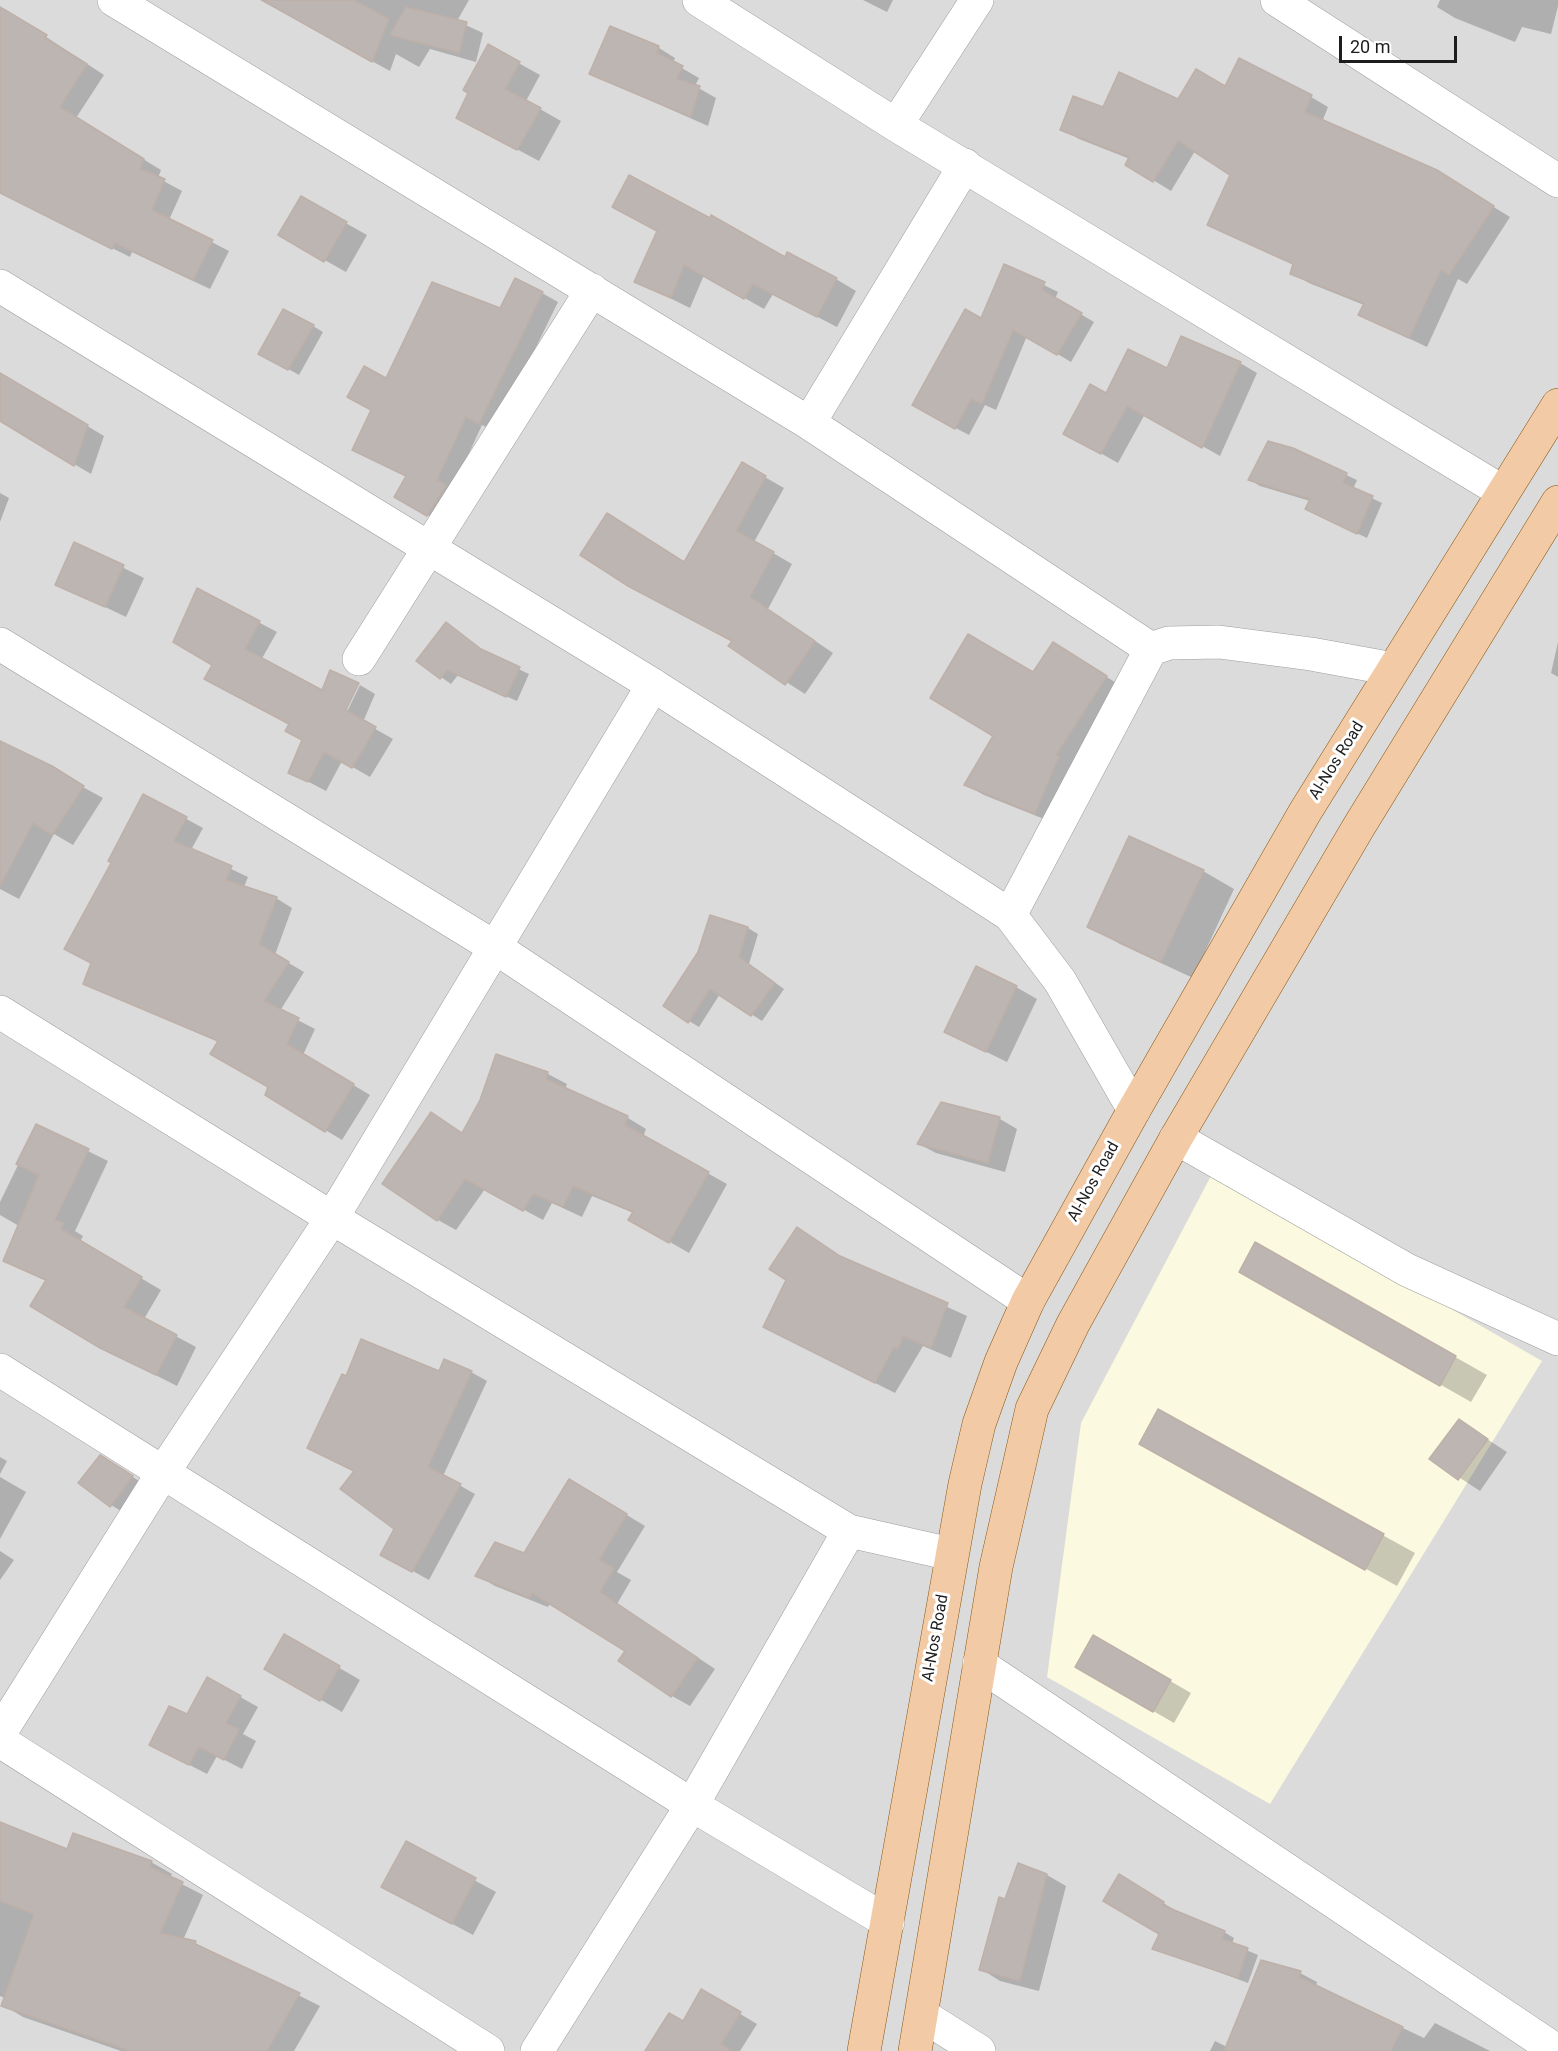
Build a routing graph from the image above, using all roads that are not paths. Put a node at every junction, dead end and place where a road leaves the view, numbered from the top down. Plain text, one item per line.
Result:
1 (699, 0) edge
2 (977, 0) edge
3 (1277, 0) edge
4 (135, 5) edge
5 (896, 125) junction
6 (965, 165) junction
7 (1558, 181) edge
8 (0, 286) edge
9 (592, 290) junction
10 (1558, 405) edge
11 (809, 423) junction
12 (1503, 492) junction
13 (1558, 502) edge
14 (429, 548) junction
15 (0, 644) edge
16 (1152, 649) junction
17 (359, 659) dead end
18 (1394, 669) junction
19 (653, 685) junction
20 (1010, 915) junction
21 (496, 948) junction
22 (0, 1012) edge
23 (1134, 1110) junction
24 (1176, 1138) junction
25 (332, 1218) junction
26 (1028, 1301) junction
27 (1558, 1339) edge
28 (0, 1370) edge
29 (164, 1471) junction
30 (849, 1531) junction
31 (951, 1554) junction
32 (979, 1664) junction
33 (0, 1733) edge
34 (0, 1741) edge
35 (692, 1805) junction
36 (888, 1922) junction
37 (922, 2014) junction
38 (488, 2051) edge
39 (537, 2051) edge
40 (864, 2051) edge
41 (915, 2051) edge
42 (979, 2051) edge
43 (1557, 2051) edge

1 - 5 street
2 - 5 street
3 - 7 street
4 - 9 street
5 - 6 street
6 - 11 street
6 - 12 street
8 - 14 street
9 - 11 street
9 - 14 street
10 - 12 main road, Al-Nos Road
11 - 16 street
12 - 18 main road, Al-Nos Road
13 - 24 main road
14 - 17 street
14 - 19 street
15 - 21 street
16 - 18 street
16 - 20 street
18 - 23 main road, Al-Nos Road
19 - 20 street
19 - 21 street
20 - 23 street
21 - 25 street
21 - 26 street
22 - 25 street
23 - 26 main road, Al-Nos Road
24 - 27 street
24 - 32 main road
25 - 29 street
25 - 30 street
26 - 31 main road, Al-Nos Road
28 - 29 street
29 - 33 street
29 - 35 street
30 - 31 street
30 - 35 street
31 - 36 main road, Al-Nos Road
32 - 37 main road
32 - 43 street
34 - 38 street
35 - 36 street
35 - 39 street
36 - 40 main road, Al-Nos Road
37 - 41 main road
37 - 42 street

